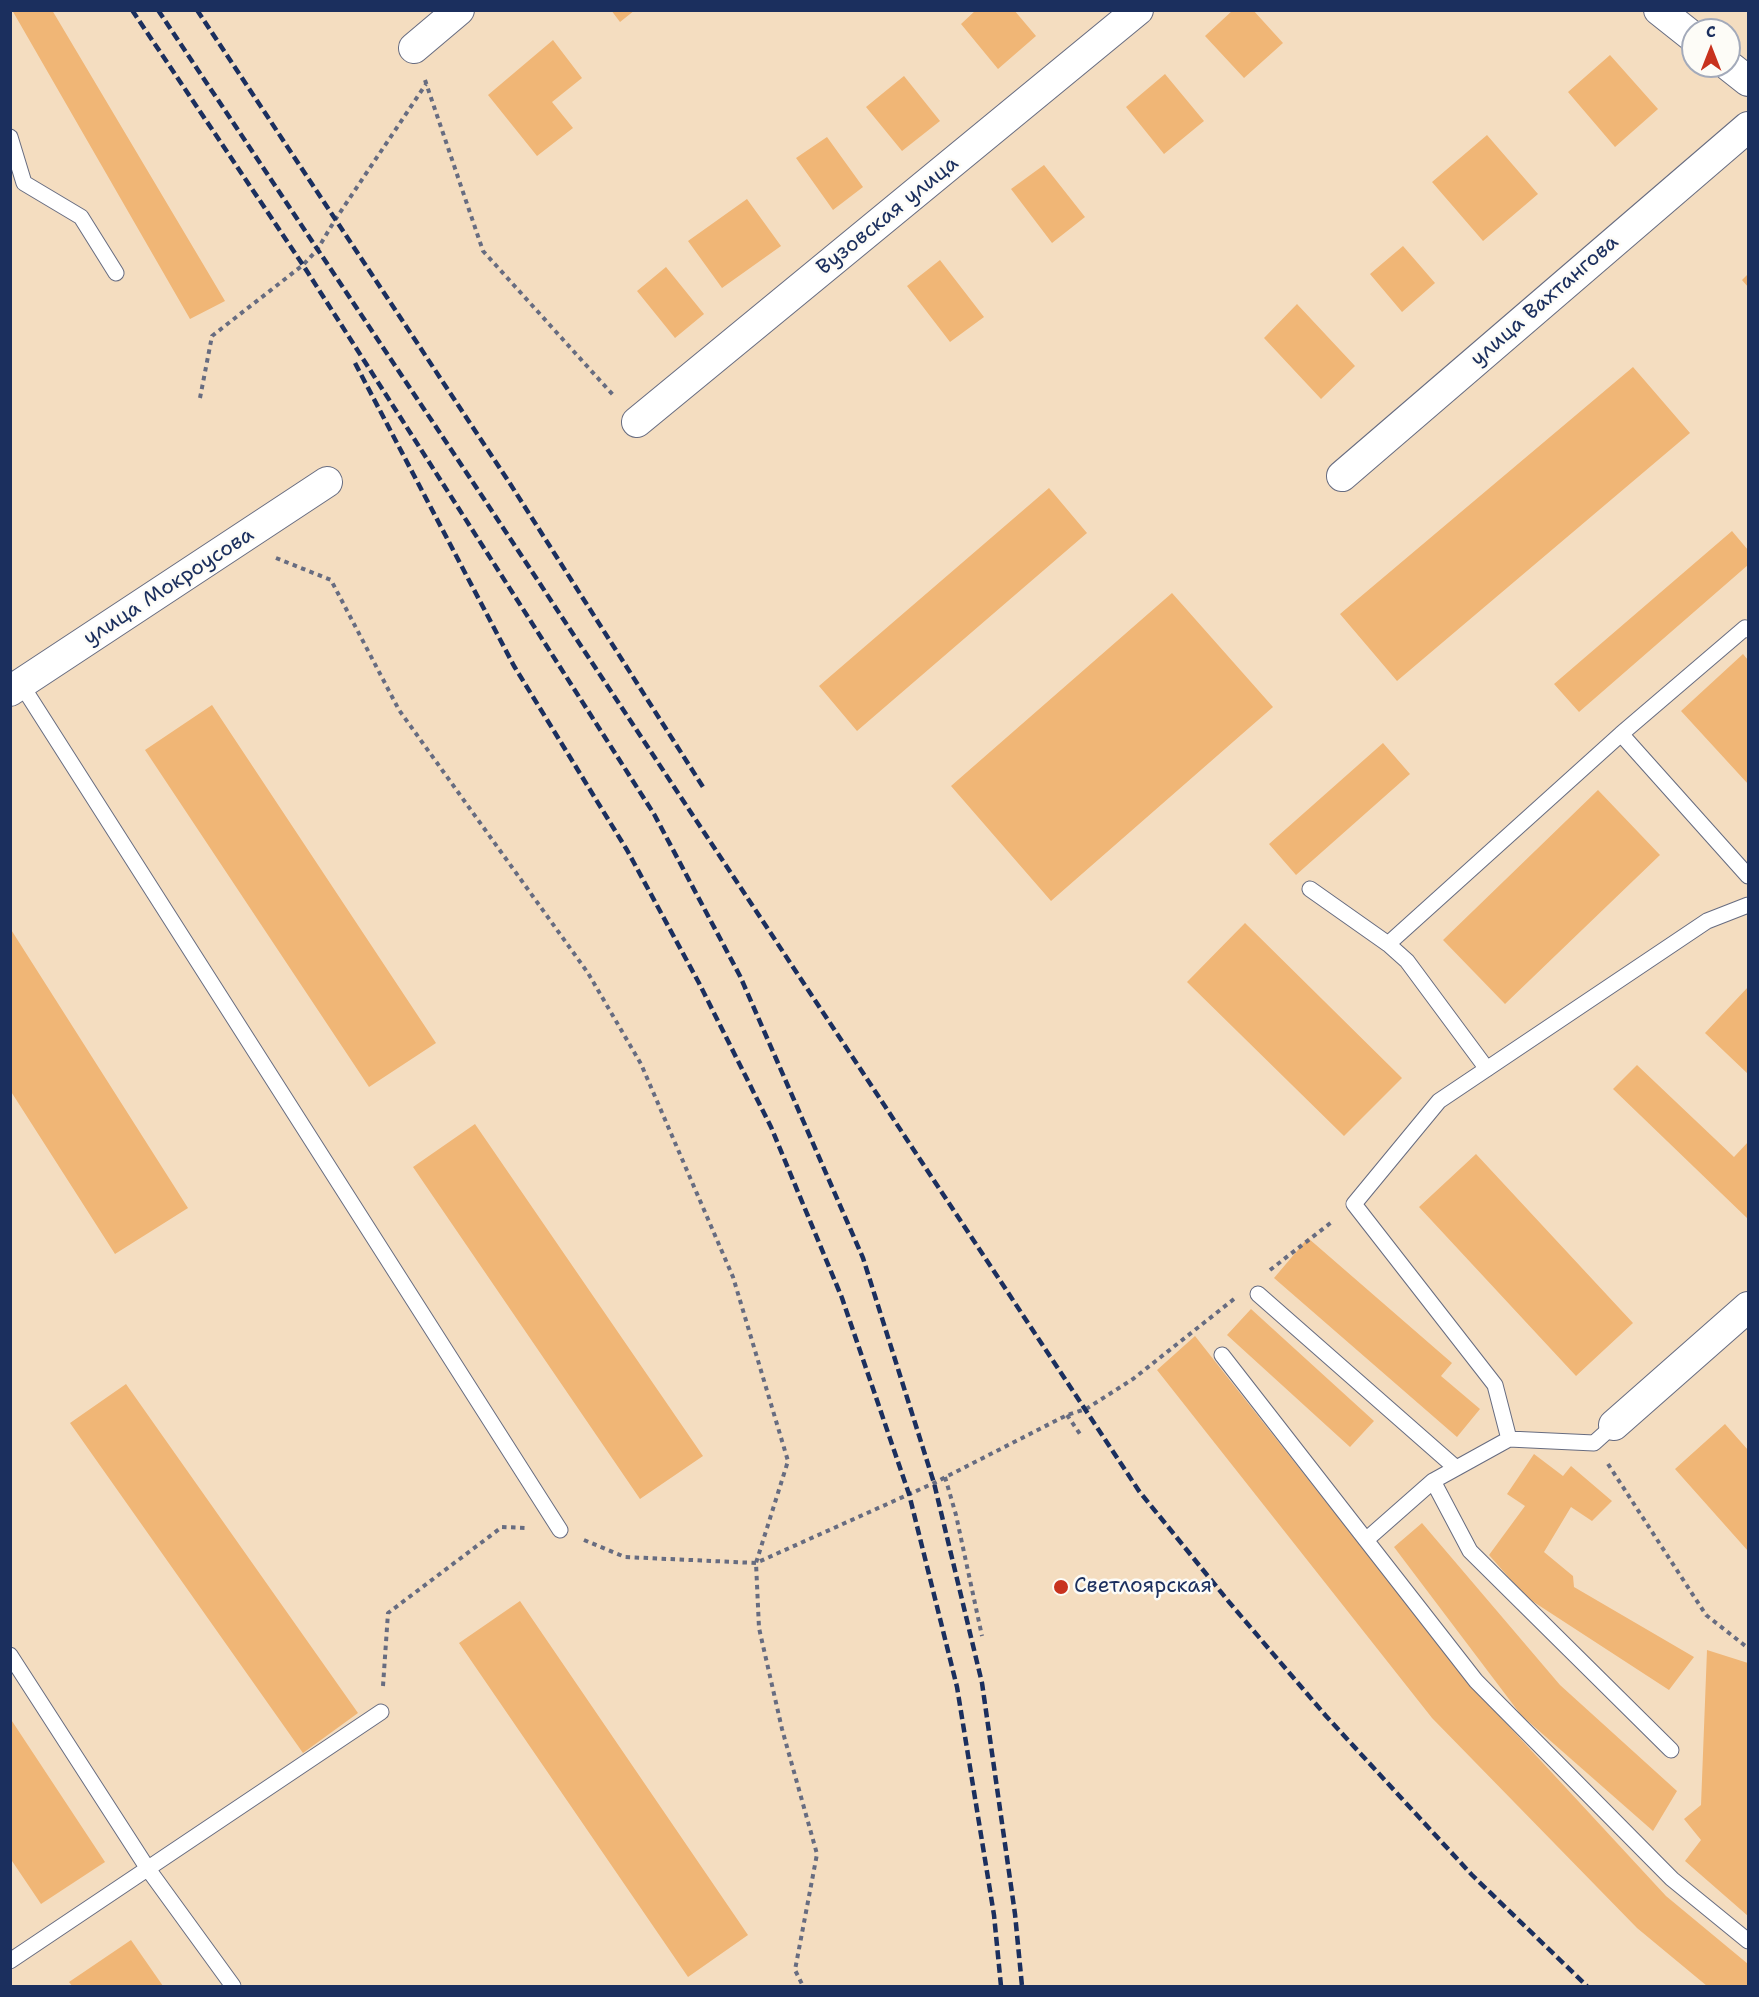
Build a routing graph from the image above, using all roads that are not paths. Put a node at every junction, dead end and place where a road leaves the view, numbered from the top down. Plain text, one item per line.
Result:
1 (459, 10) edge
2 (1138, 10) edge
3 (1659, 10) edge
4 (1681, 28) edge
5 (414, 48) road end
6 (1749, 128) edge
7 (10, 137) edge
8 (116, 273) dead end
9 (637, 422) road end
10 (1342, 476) dead end
11 (327, 482) dead end
12 (1749, 630) edge
13 (16, 688) edge
14 (1621, 734) junction
15 (1749, 876) edge
16 (1310, 889) dead end
17 (1749, 905) edge
18 (1388, 944) junction
19 (1487, 1069) junction
20 (1258, 1294) dead end
21 (1749, 1307) edge
22 (1222, 1355) dead end
23 (1604, 1434) joint
24 (1509, 1439) junction
25 (1456, 1468) junction
26 (1433, 1481) junction
27 (560, 1530) road end
28 (1366, 1540) junction
29 (10, 1655) edge
30 (381, 1712) road end
31 (1671, 1750) dead end
32 (148, 1869) junction
33 (1749, 1941) edge
34 (10, 1961) edge
35 (233, 1986) edge

1 - 5 street
2 - 9 street, Вузовская улица
3 - 4 street
6 - 10 street, улица Вахтангова
7 - 8 lane
11 - 13 street, улица Мокроусова
12 - 14 lane
13 - 27 lane
14 - 15 lane
14 - 18 lane
16 - 18 lane
17 - 19 lane
18 - 19 lane
19 - 24 lane
20 - 25 lane
21 - 23 street
22 - 28 lane
23 - 24 lane
24 - 25 lane
25 - 26 lane
26 - 28 lane
26 - 31 lane
28 - 33 lane
29 - 32 lane
30 - 32 lane
32 - 34 lane
32 - 35 lane

